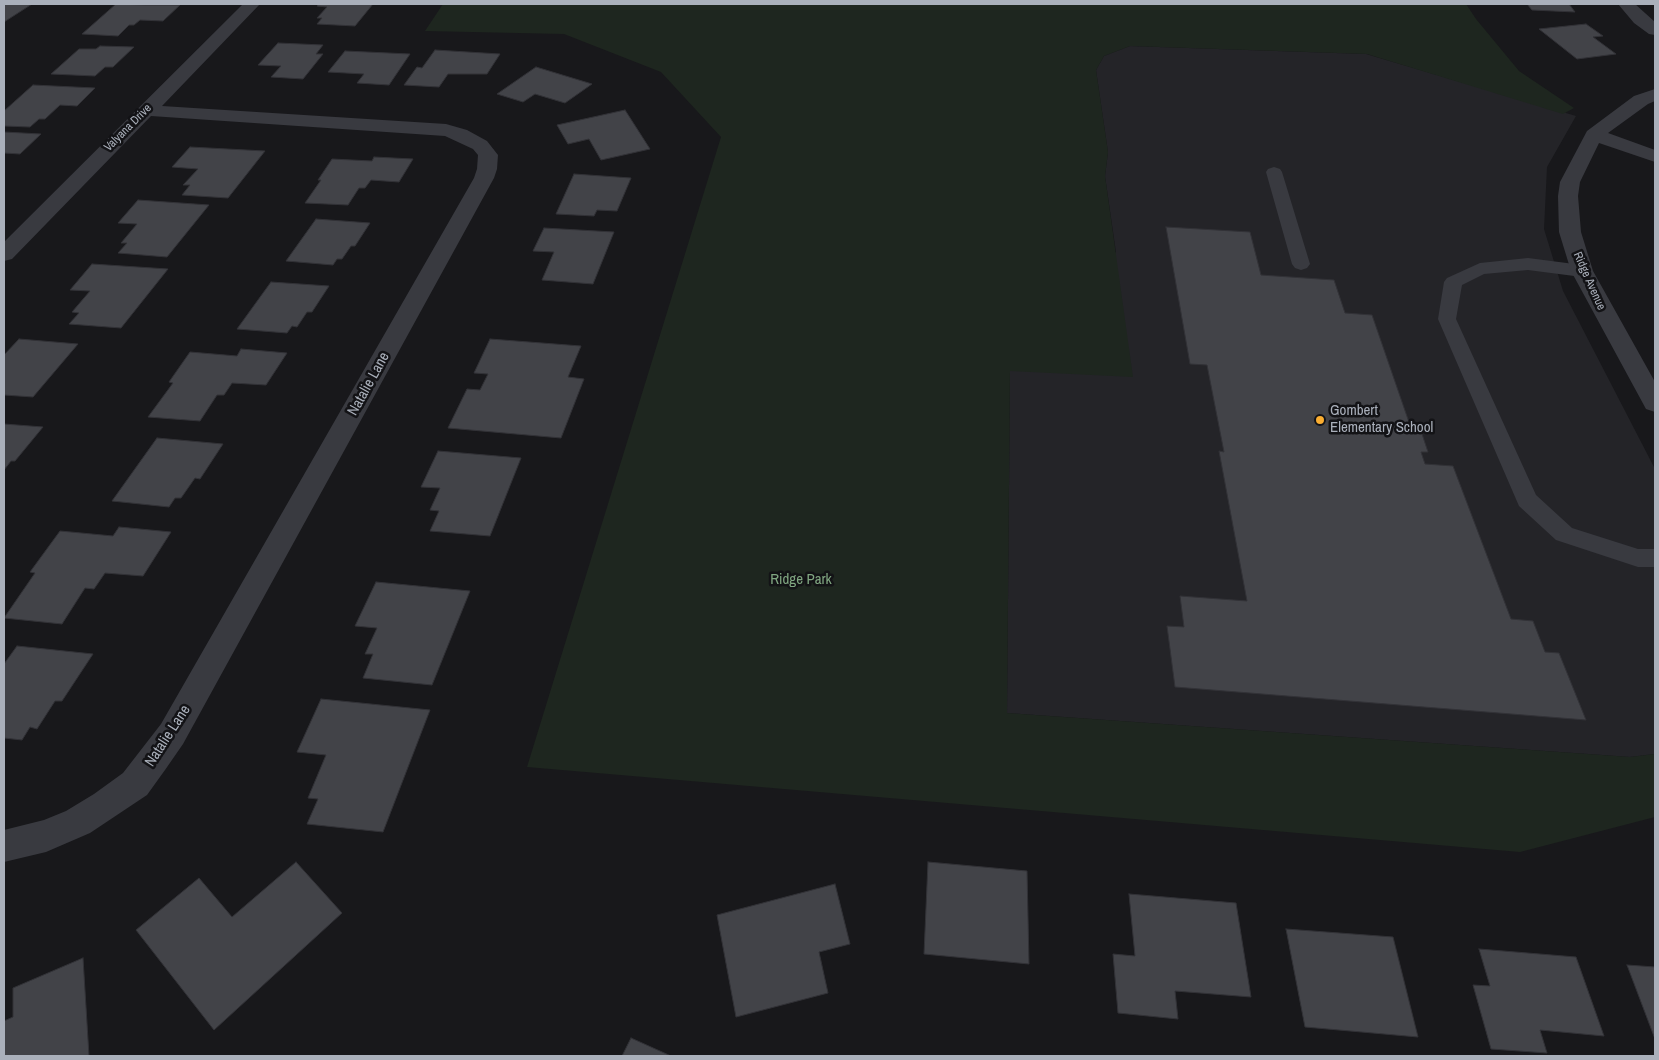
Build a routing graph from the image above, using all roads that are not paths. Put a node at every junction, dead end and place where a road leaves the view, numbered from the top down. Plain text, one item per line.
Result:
1 (252, 4) edge
2 (1626, 4) edge
3 (1655, 30) edge
4 (1655, 95) edge
5 (146, 110) junction
6 (1594, 134) junction
7 (1655, 156) edge
8 (1274, 172) dead end
9 (4, 254) edge
10 (1301, 264) dead end
11 (1582, 271) junction
12 (1655, 403) edge
13 (1655, 558) edge
14 (4, 846) edge

1 - 5 street, Valyana Drive
2 - 3 street
4 - 6 street, Ridge Avenue
5 - 9 street, Valyana Drive
5 - 14 street, Natalie Lane
6 - 7 street
6 - 11 street, Ridge Avenue
8 - 10 lane
11 - 12 street, Ridge Avenue
11 - 13 lane

